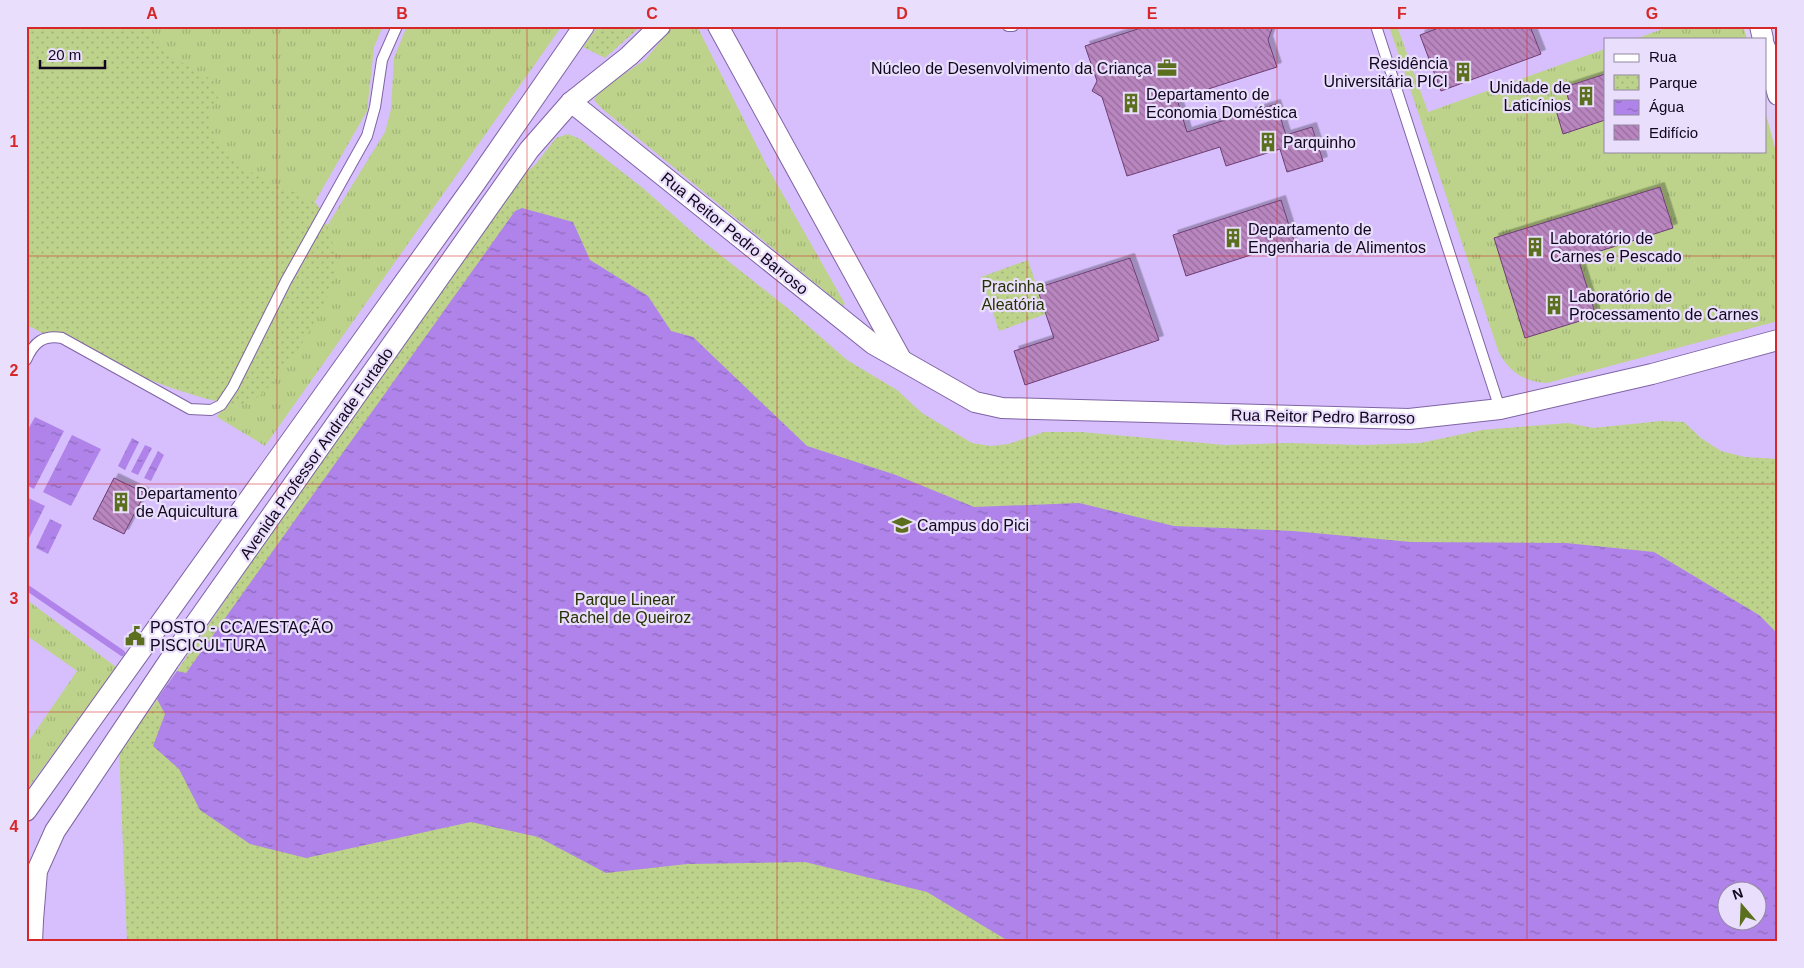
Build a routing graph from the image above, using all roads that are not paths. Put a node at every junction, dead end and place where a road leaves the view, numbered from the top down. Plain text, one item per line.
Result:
1 (397, 26) edge
2 (584, 26) edge
3 (660, 26) edge
4 (718, 26) edge
5 (1376, 26) edge
6 (1766, 51) edge
7 (1778, 95) edge
8 (571, 102) junction
9 (1778, 340) edge
10 (901, 359) junction
11 (26, 360) edge
12 (1500, 409) junction
13 (26, 811) edge
14 (26, 896) edge
15 (33, 920) junction
16 (32, 942) edge

1 - 11 lane
2 - 13 street, Avenida Professor Andrade Furtado
3 - 8 street, Avenida Professor Andrade Furtado
4 - 10 street
5 - 12 lane
6 - 7 street
8 - 10 street, Rua Reitor Pedro Barroso
8 - 15 street, Avenida Professor Andrade Furtado
9 - 12 street, Rua Reitor Pedro Barroso
10 - 12 street, Rua Reitor Pedro Barroso
14 - 15 street
15 - 16 street, Avenida Professor Andrade Furtado

